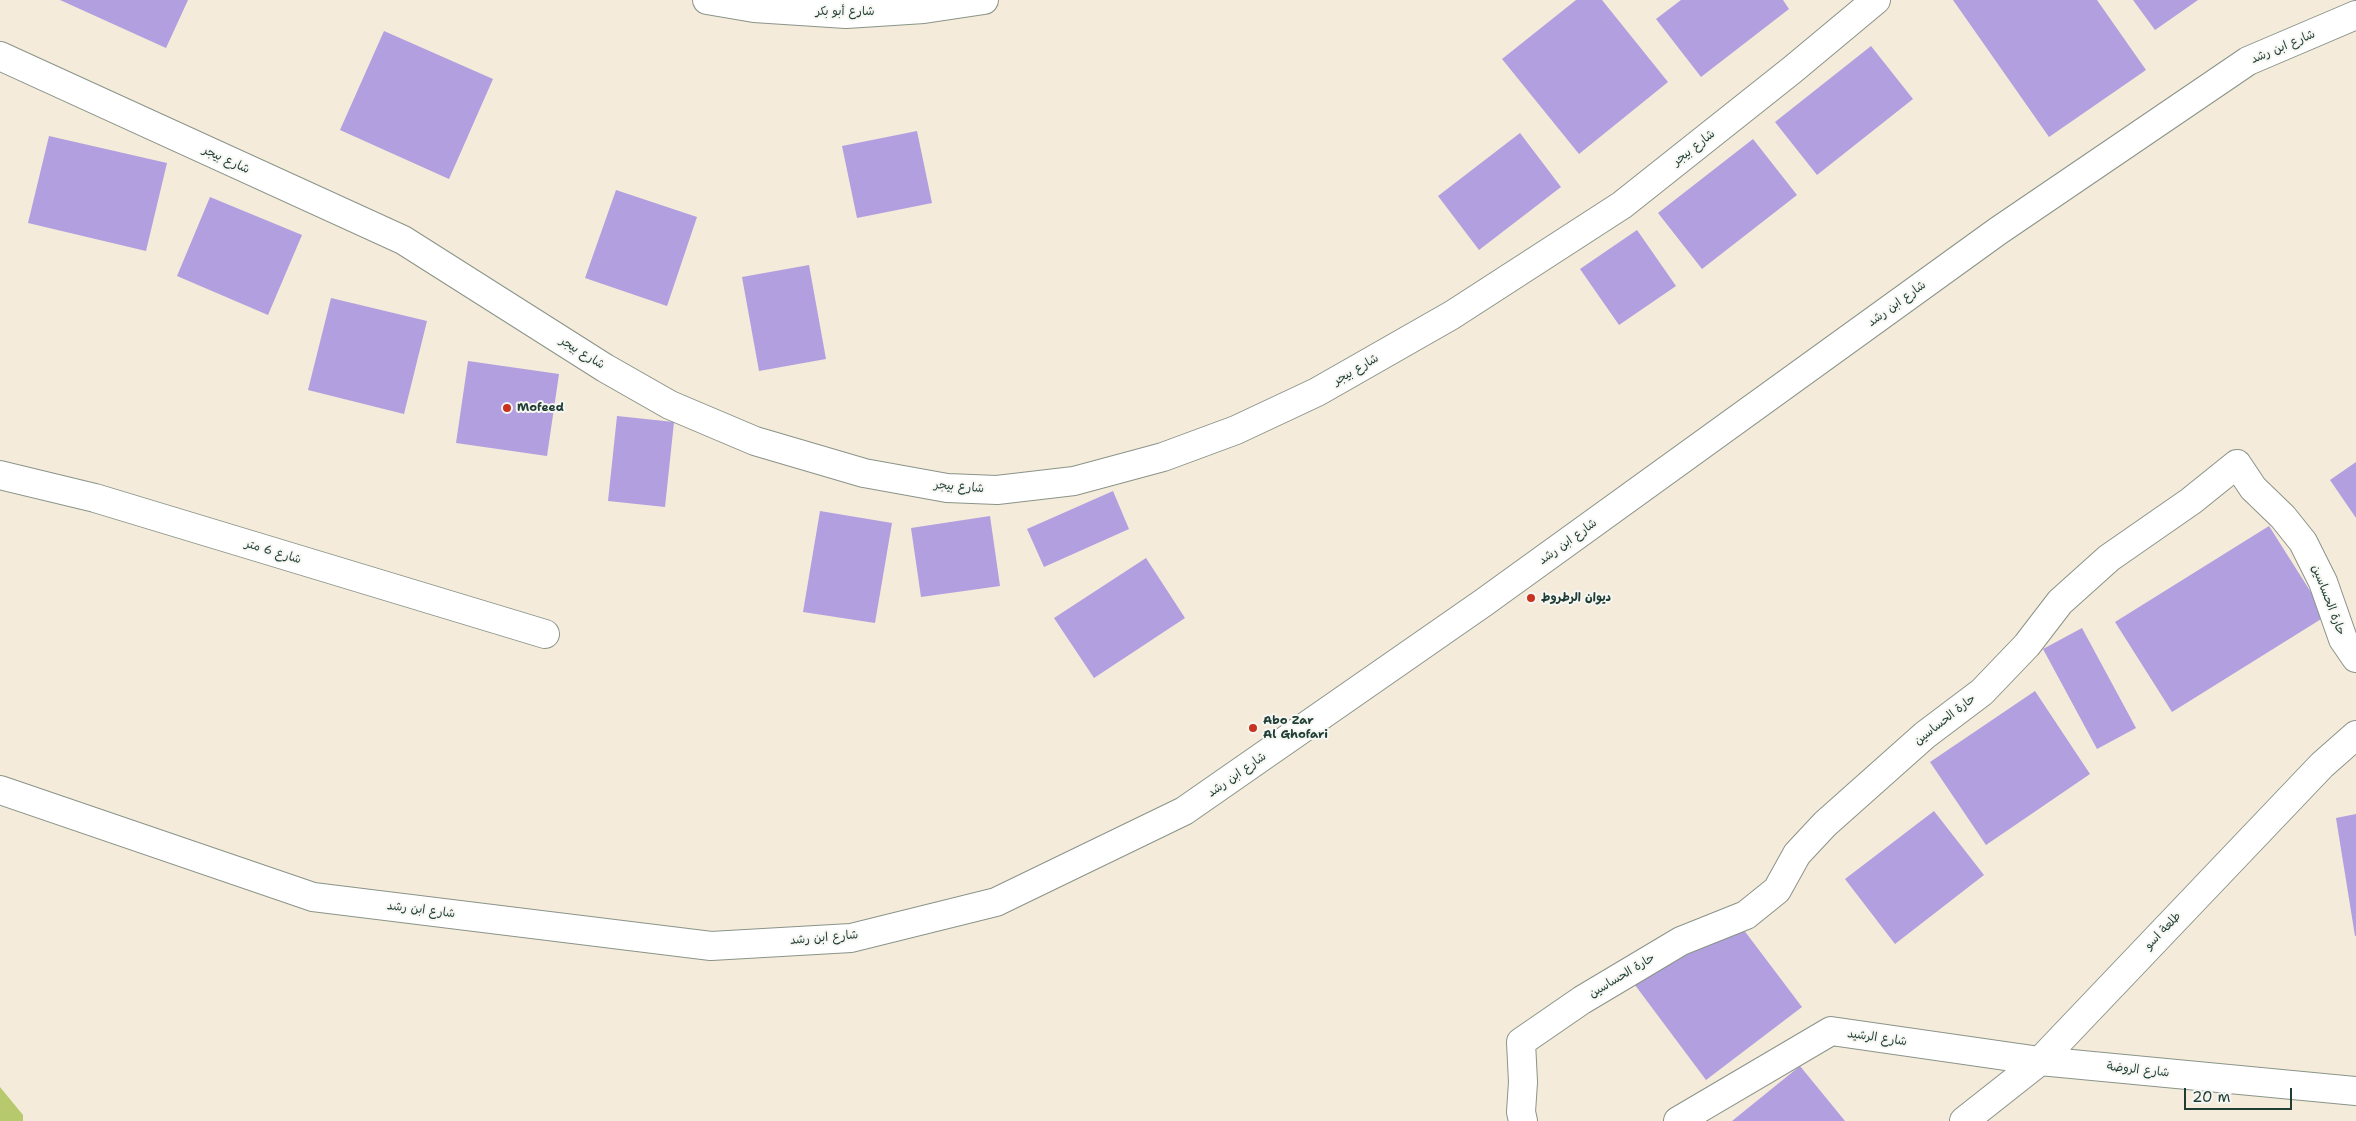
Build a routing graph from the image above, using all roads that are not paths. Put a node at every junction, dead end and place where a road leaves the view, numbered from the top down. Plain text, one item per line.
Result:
1 (707, 0) edge
2 (984, 0) edge
3 (1876, 0) edge
4 (2356, 15) edge
5 (0, 56) edge
6 (0, 475) edge
7 (545, 634) dead end
8 (2356, 658) edge
9 (2356, 735) edge
10 (0, 790) edge
11 (2040, 1061) junction
12 (2356, 1091) edge
13 (1523, 1121) edge
14 (1678, 1121) edge
15 (1964, 1121) edge

1 - 2 street, شارع أبو بكر
3 - 5 street, شارع بيجر
4 - 10 street, شارع ابن رشد
6 - 7 street, شارع 6 متر
8 - 13 street, حارة الحساسين
9 - 11 street, طلعة اسو
11 - 12 street, شارع الروضة
11 - 14 street, شارع الرشيد
11 - 15 street, طلعة اسو

